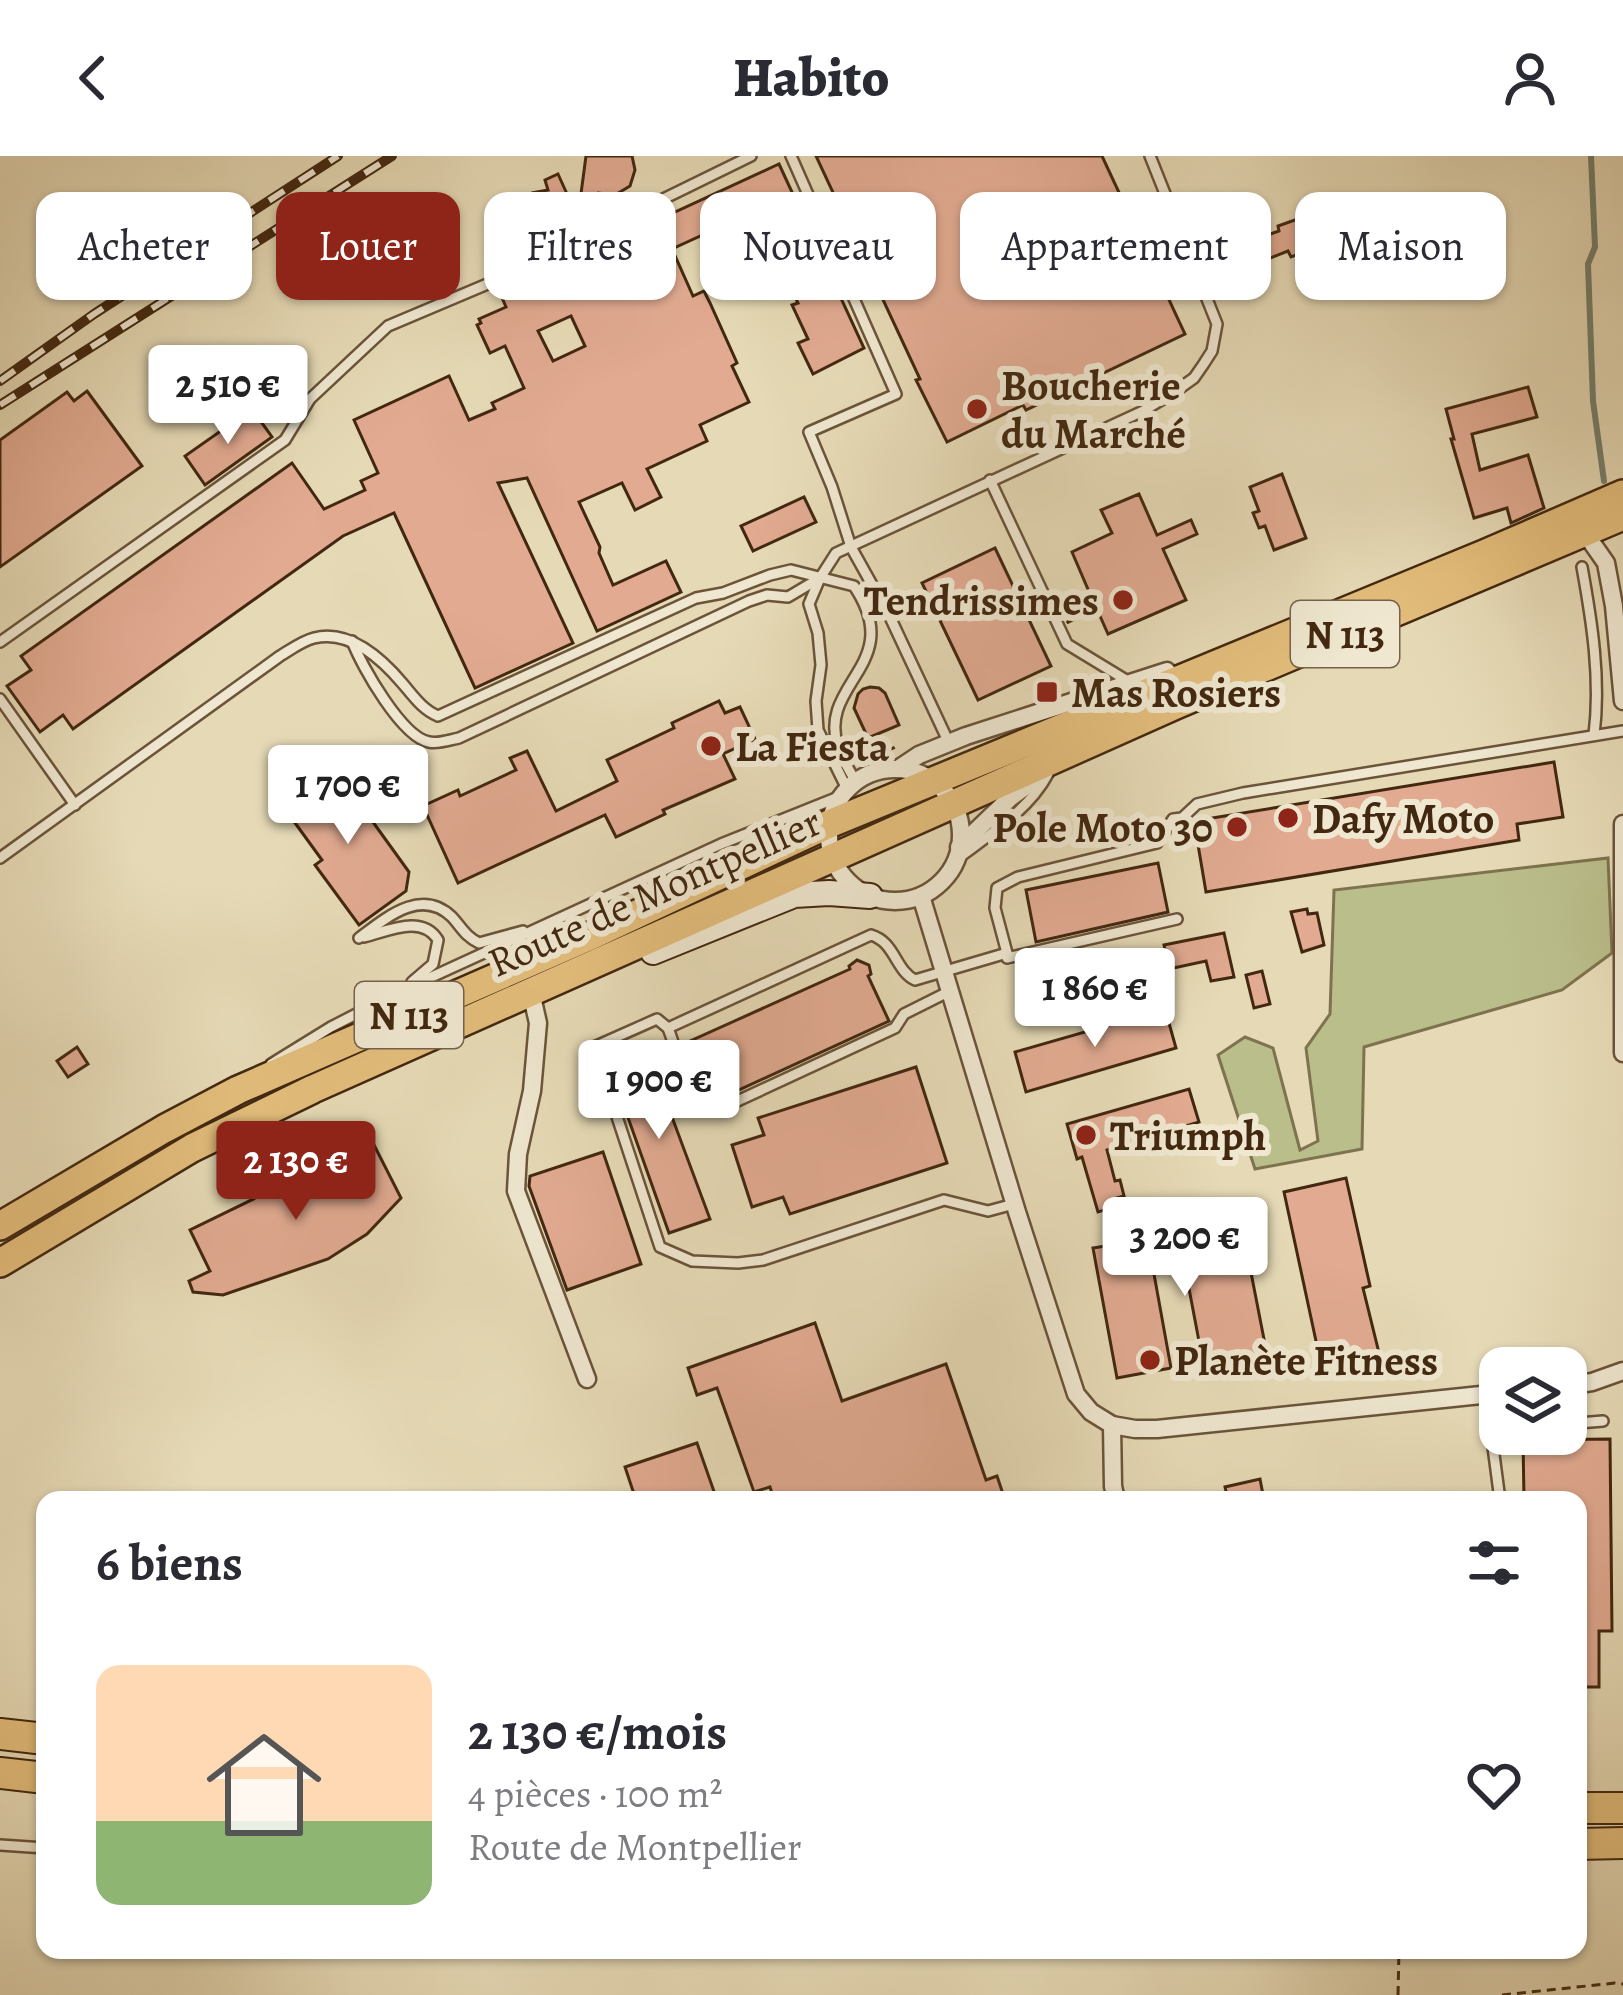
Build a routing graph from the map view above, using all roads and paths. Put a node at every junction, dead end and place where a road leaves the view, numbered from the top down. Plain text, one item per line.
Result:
1 (751, 156) edge
2 (791, 156) edge
3 (1150, 156) edge
4 (991, 480) junction
5 (1623, 494) edge
6 (1623, 516) edge
7 (1585, 533) junction
8 (851, 547) junction
9 (1582, 567) dead end
10 (1623, 567) edge
11 (820, 578) junction
12 (705, 596) junction
13 (1614, 606) junction
14 (715, 618) junction
15 (1272, 640) junction
16 (352, 641) junction
17 (0, 642) edge
18 (1131, 683) junction
19 (1622, 688) edge
20 (0, 699) edge
21 (1623, 731) edge
22 (1594, 735) junction
23 (909, 741) dead end
24 (949, 742) junction
25 (1060, 760) junction
26 (898, 769) junction
27 (932, 782) junction
28 (849, 783) junction
29 (75, 805) junction
30 (954, 805) junction
31 (829, 824) junction
32 (1623, 824) edge
33 (958, 853) junction
34 (833, 857) junction
35 (0, 858) edge
36 (869, 896) junction
37 (922, 896) junction
38 (1177, 920) dead end
39 (551, 921) junction
40 (1007, 953) junction
41 (587, 967) junction
42 (944, 971) junction
43 (401, 991) junction
44 (532, 992) junction
45 (950, 992) junction
46 (668, 1028) junction
47 (1623, 1053) edge
48 (238, 1090) junction
49 (1014, 1204) junction
50 (0, 1226) edge
51 (0, 1263) edge
52 (1623, 1371) edge
53 (587, 1379) dead end
54 (1587, 1383) edge
55 (1479, 1394) edge
56 (1603, 1421) dead end
57 (1587, 1422) edge
58 (1112, 1425) junction
59 (1497, 1455) edge
60 (1114, 1491) edge
61 (1499, 1491) edge
62 (0, 1734) edge
63 (36, 1737) edge
64 (0, 1773) edge
65 (36, 1777) edge
66 (1587, 1808) edge
67 (1623, 1808) edge
68 (1623, 1843) edge
69 (0, 1844) edge
70 (1587, 1844) edge
71 (36, 1847) edge
72 (1399, 1959) edge
73 (1623, 1984) edge
74 (1398, 1995) edge
75 (1502, 1995) edge

1 - 17 lane
2 - 8 lane
3 - 4 lane
4 - 8 lane
4 - 18 lane
5 - 15 main road, Route de Montpellier / N 113
6 - 7 main road, Route de Montpellier / N 113
7 - 13 street
7 - 25 main road, Route de Montpellier / N 113
8 - 11 lane
8 - 24 lane
9 - 22 lane
10 - 13 street
11 - 12 lane
11 - 14 lane
11 - 28 lane
11 - 28 lane
12 - 14 lane
12 - 16 lane
13 - 19 street
14 - 16 lane
15 - 18 street
15 - 27 main road, Route de Montpellier / N 113
16 - 29 lane
18 - 24 street
20 - 29 lane
21 - 22 lane
22 - 40 lane
23 - 28 path
24 - 26 street
25 - 30 main road, Route de Montpellier / N 113
25 - 33 street
26 - 27 street
26 - 28 street
27 - 30 street
27 - 31 main road, Route de Montpellier / N 113
28 - 31 street
28 - 39 lane
29 - 35 lane
30 - 33 street
30 - 34 main road, Route de Montpellier / N 113
31 - 34 street
31 - 48 main road, Route de Montpellier / N 113
32 - 47 street
33 - 37 street
34 - 36 street
34 - 41 main road, Route de Montpellier / N 113
36 - 37 street
36 - 41 street
37 - 42 street
38 - 40 lane
39 - 43 lane
39 - 43 lane
40 - 42 lane
41 - 44 main road, Route de Montpellier / N 113
42 - 45 street
42 - 46 lane
43 - 48 lane
44 - 51 main road, Route de Montpellier / N 113
44 - 53 street
45 - 46 lane
45 - 49 street
46 - 49 lane
48 - 50 main road, Route de Montpellier / N 113
49 - 58 street
52 - 54 street
55 - 58 street
56 - 57 lane
58 - 60 street
59 - 61 lane
62 - 63 highway
64 - 65 highway
66 - 67 highway
68 - 70 highway
69 - 71 lane
72 - 74 path
73 - 75 path

